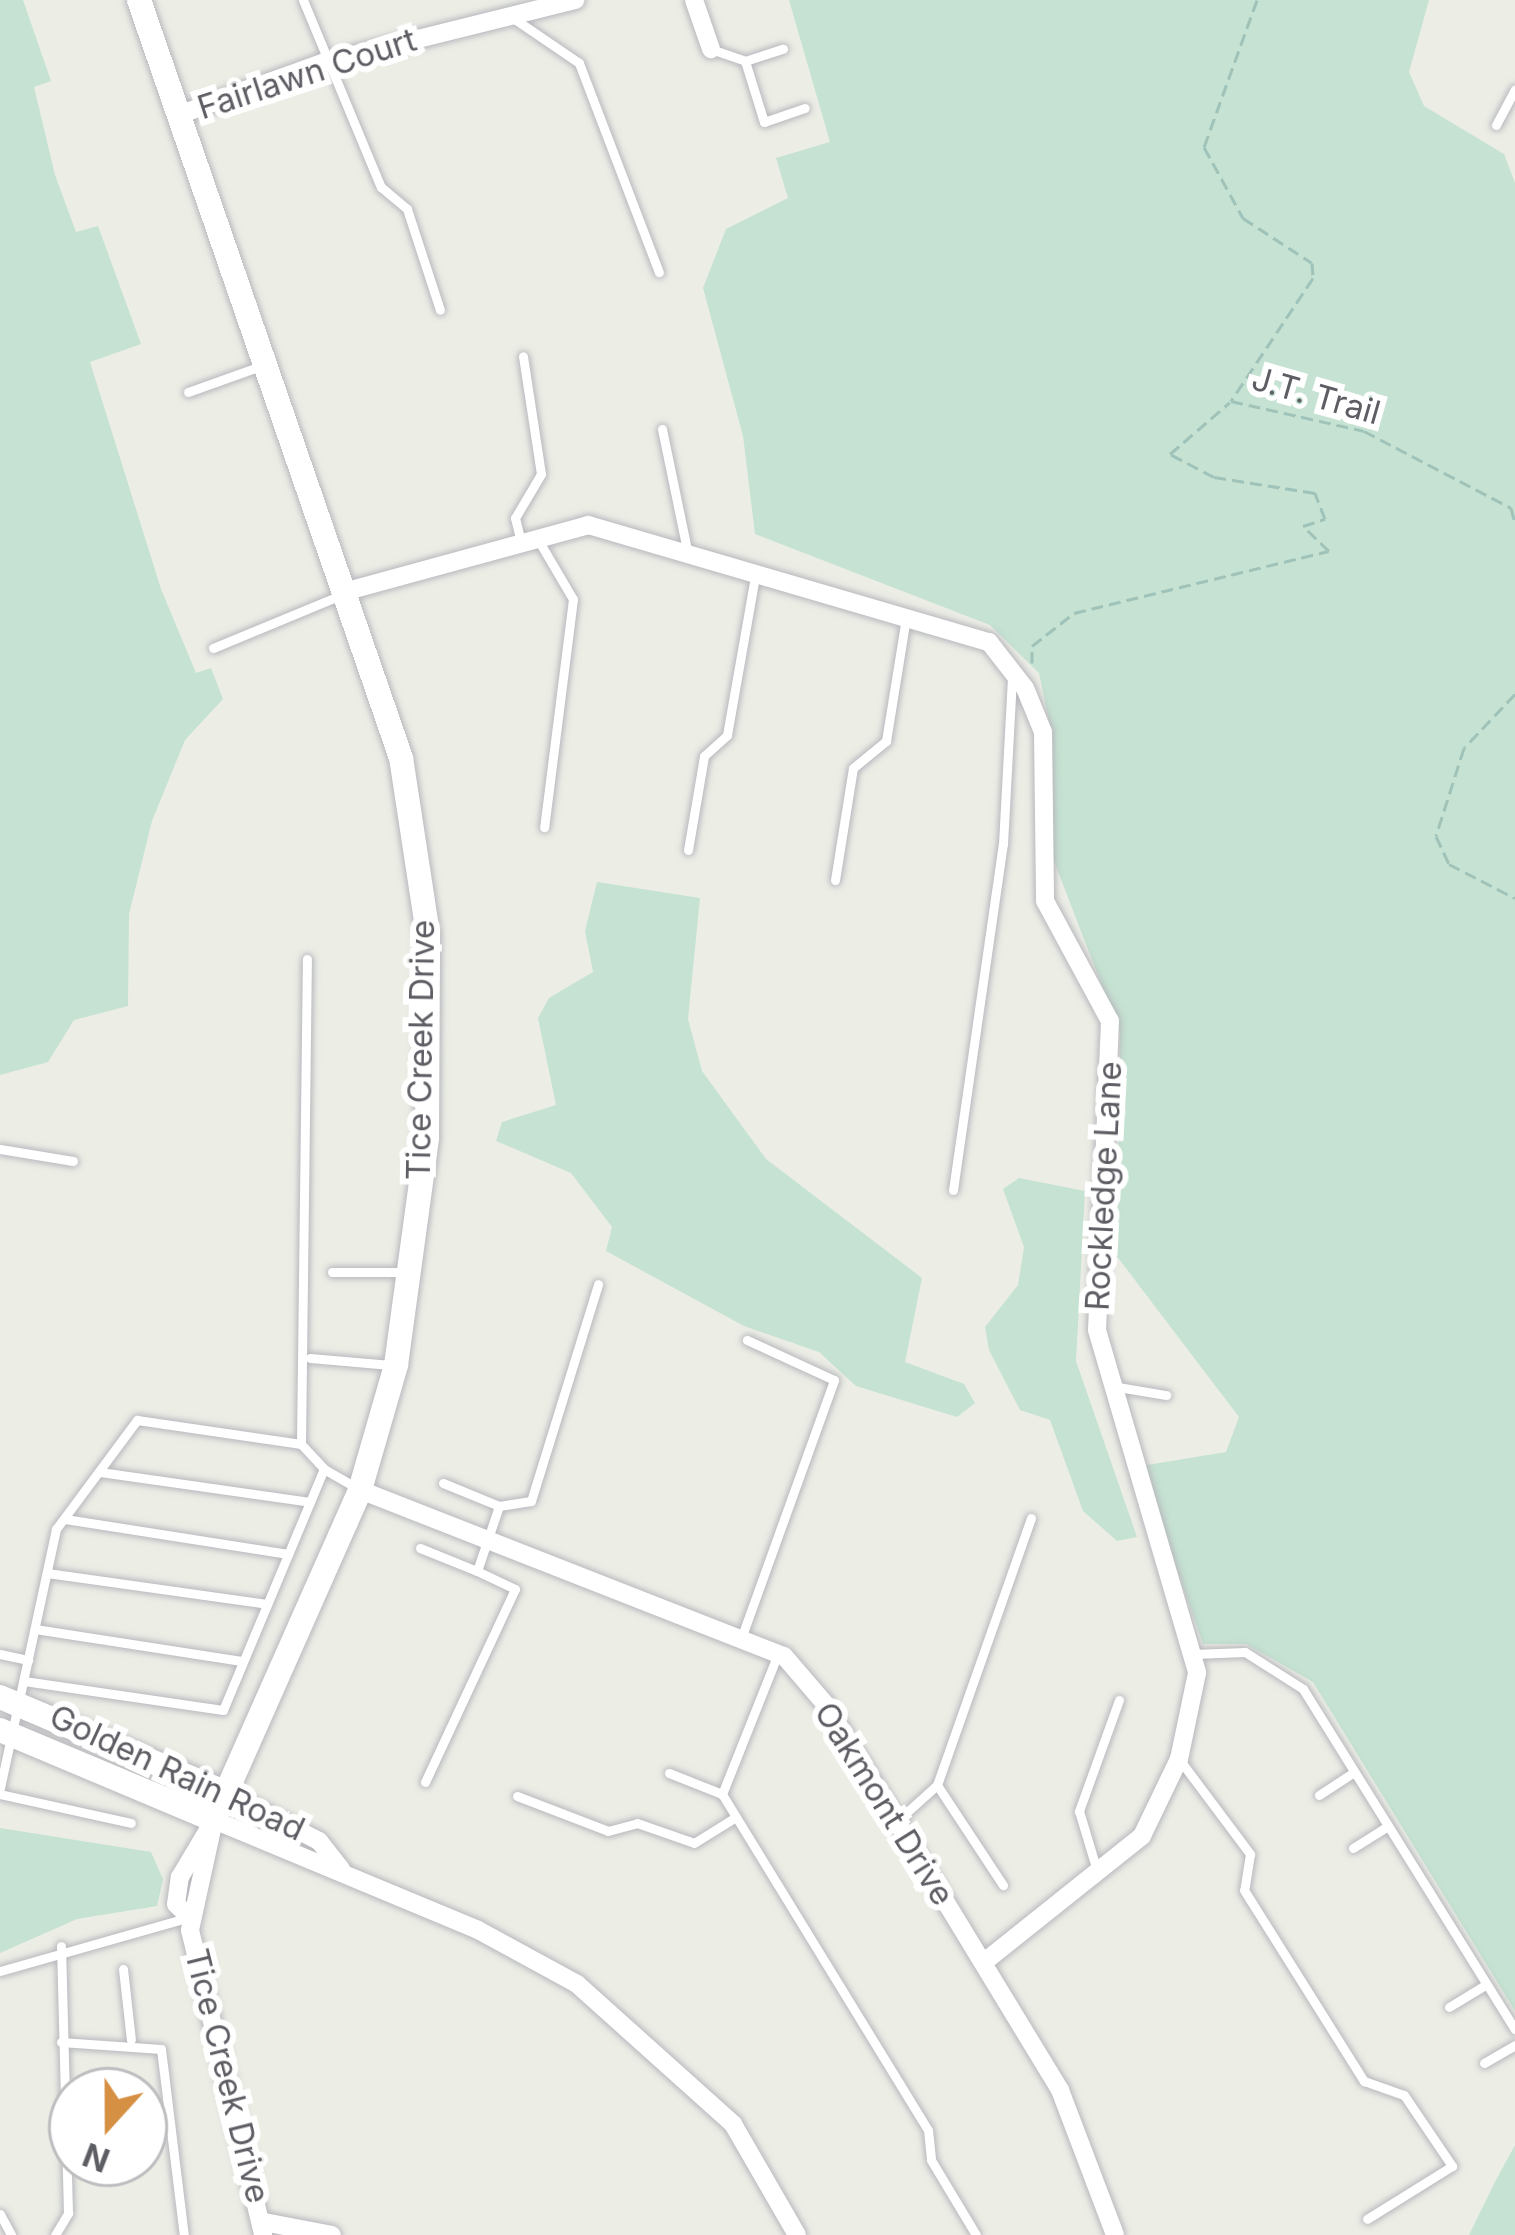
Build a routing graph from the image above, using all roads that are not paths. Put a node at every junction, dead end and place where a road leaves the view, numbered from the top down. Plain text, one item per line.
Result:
1 (139, 0) edge
2 (303, 0) edge
3 (575, 0) edge
4 (696, 1) edge
5 (531, 5) edge
6 (509, 14) junction
7 (711, 49) joint
8 (783, 49) dead end
9 (326, 62) junction
10 (745, 62) junction
11 (1515, 90) edge
12 (805, 108) dead end
13 (179, 115) junction
14 (1496, 125) dead end
15 (659, 272) dead end
16 (440, 310) dead end
17 (523, 356) dead end
18 (269, 364) junction
19 (188, 392) dead end
20 (662, 429) dead end
21 (529, 540) junction
22 (688, 554) junction
23 (755, 574) junction
24 (351, 590) junction
25 (905, 618) junction
26 (212, 648) dead end
27 (1022, 669) junction
28 (544, 827) dead end
29 (688, 850) dead end
30 (835, 880) dead end
31 (307, 959) dead end
32 (0, 1149) edge
33 (73, 1161) dead end
34 (952, 1190) dead end
35 (409, 1271) junction
36 (332, 1273) dead end
37 (598, 1284) dead end
38 (747, 1340) dead end
39 (310, 1358) junction
40 (396, 1365) junction
41 (1109, 1385) junction
42 (1166, 1395) dead end
43 (301, 1444) junction
44 (324, 1469) junction
45 (100, 1472) junction
46 (443, 1483) dead end
47 (360, 1490) junction
48 (310, 1502) junction
49 (499, 1506) junction
50 (1031, 1517) dead end
51 (65, 1519) junction
52 (489, 1540) junction
53 (420, 1548) dead end
54 (288, 1554) junction
55 (477, 1571) junction
56 (47, 1573) junction
57 (266, 1604) junction
58 (35, 1629) junction
59 (743, 1633) junction
60 (779, 1651) junction
61 (0, 1654) edge
62 (1193, 1654) junction
63 (28, 1660) junction
64 (242, 1661) junction
65 (14, 1693) edge
66 (1119, 1700) dead end
67 (8, 1731) edge
68 (1179, 1760) junction
69 (1354, 1772) junction
70 (669, 1773) dead end
71 (425, 1782) dead end
72 (937, 1785) junction
73 (0, 1791) edge
74 (226, 1793) junction
75 (722, 1794) junction
76 (517, 1796) dead end
77 (1318, 1796) dead end
78 (736, 1817) junction
79 (214, 1820) junction
80 (896, 1821) junction
81 (131, 1823) dead end
82 (1388, 1826) junction
83 (1353, 1848) dead end
84 (341, 1869) junction
85 (1100, 1878) junction
86 (1003, 1885) dead end
87 (189, 1917) junction
88 (62, 1946) junction
89 (983, 1964) junction
90 (123, 1969) dead end
91 (0, 1971) edge
92 (1487, 1984) junction
93 (1449, 2007) dead end
94 (1515, 2029) edge
95 (131, 2040) junction
96 (61, 2042) junction
97 (1515, 2045) edge
98 (1484, 2063) dead end
99 (0, 2214) edge
100 (1367, 2219) dead end
101 (263, 2228) edge
102 (11, 2235) edge
103 (55, 2235) edge
104 (184, 2235) edge
105 (332, 2235) edge
106 (797, 2235) edge
107 (976, 2235) edge
108 (1115, 2235) edge

1 - 13 street, Tice Creek Drive
2 - 9 lane
3 - 5 street, Fairlawn Court
4 - 7 street
5 - 6 street, Fairlawn Court
6 - 9 street, Fairlawn Court
6 - 15 lane
7 - 10 lane
8 - 10 lane
9 - 13 street, Fairlawn Court
9 - 16 lane
10 - 12 lane
11 - 14 lane
13 - 18 street, Tice Creek Drive
17 - 21 lane
18 - 19 lane
18 - 24 street, Tice Creek Drive
20 - 22 lane
21 - 22 street, Rockledge Lane
21 - 24 street, Rockledge Lane
21 - 28 lane
22 - 23 street, Rockledge Lane
23 - 25 street, Rockledge Lane
23 - 29 lane
24 - 26 lane
24 - 35 street, Tice Creek Drive
25 - 27 street, Rockledge Lane
25 - 30 lane
27 - 34 lane
27 - 41 street, Rockledge Lane
31 - 39 lane
32 - 33 lane
35 - 36 lane
35 - 40 street, Tice Creek Drive
37 - 49 lane
38 - 59 lane
39 - 40 lane
39 - 43 lane
40 - 47 street, Tice Creek Drive
41 - 42 lane
41 - 62 street, Rockledge Lane
43 - 44 lane
43 - 45 lane
44 - 47 lane
44 - 48 lane
45 - 48 lane
45 - 51 lane
46 - 49 lane
47 - 52 street, Oakmont Drive
47 - 74 street, Tice Creek Drive
48 - 54 lane
49 - 52 lane
50 - 72 lane
51 - 54 lane
51 - 56 lane
52 - 55 lane
52 - 59 street, Oakmont Drive
53 - 55 lane
54 - 57 lane
55 - 71 lane
56 - 57 lane
56 - 58 lane
57 - 64 lane
58 - 63 lane
58 - 64 lane
59 - 60 street, Oakmont Drive
60 - 75 lane
60 - 80 street, Oakmont Drive
61 - 63 lane
62 - 68 street, Rockledge Lane
62 - 69 lane
63 - 65 lane
64 - 65 lane
65 - 67 lane
65 - 74 street, Golden Rain Road
66 - 85 lane
67 - 73 lane
67 - 79 street, Golden Rain Road
68 - 85 street, Rockledge Lane
68 - 100 lane
69 - 77 lane
69 - 82 lane
70 - 75 lane
72 - 80 lane
72 - 86 lane
73 - 81 lane
74 - 79 street, Tice Creek Drive
74 - 84 street, Golden Rain Road
75 - 78 lane
76 - 78 lane
78 - 107 lane
79 - 84 street, Golden Rain Road
79 - 87 street, Tice Creek Drive
80 - 89 street, Oakmont Drive
82 - 83 lane
82 - 92 lane
84 - 106 street, Golden Rain Road
85 - 89 street, Rockledge Lane
87 - 88 lane
87 - 101 street, Tice Creek Drive
88 - 91 lane
88 - 96 lane
89 - 108 street, Oakmont Drive
90 - 95 lane
92 - 93 lane
92 - 94 lane
95 - 96 lane
95 - 104 lane
96 - 103 lane
97 - 98 lane
99 - 102 lane
101 - 105 street

